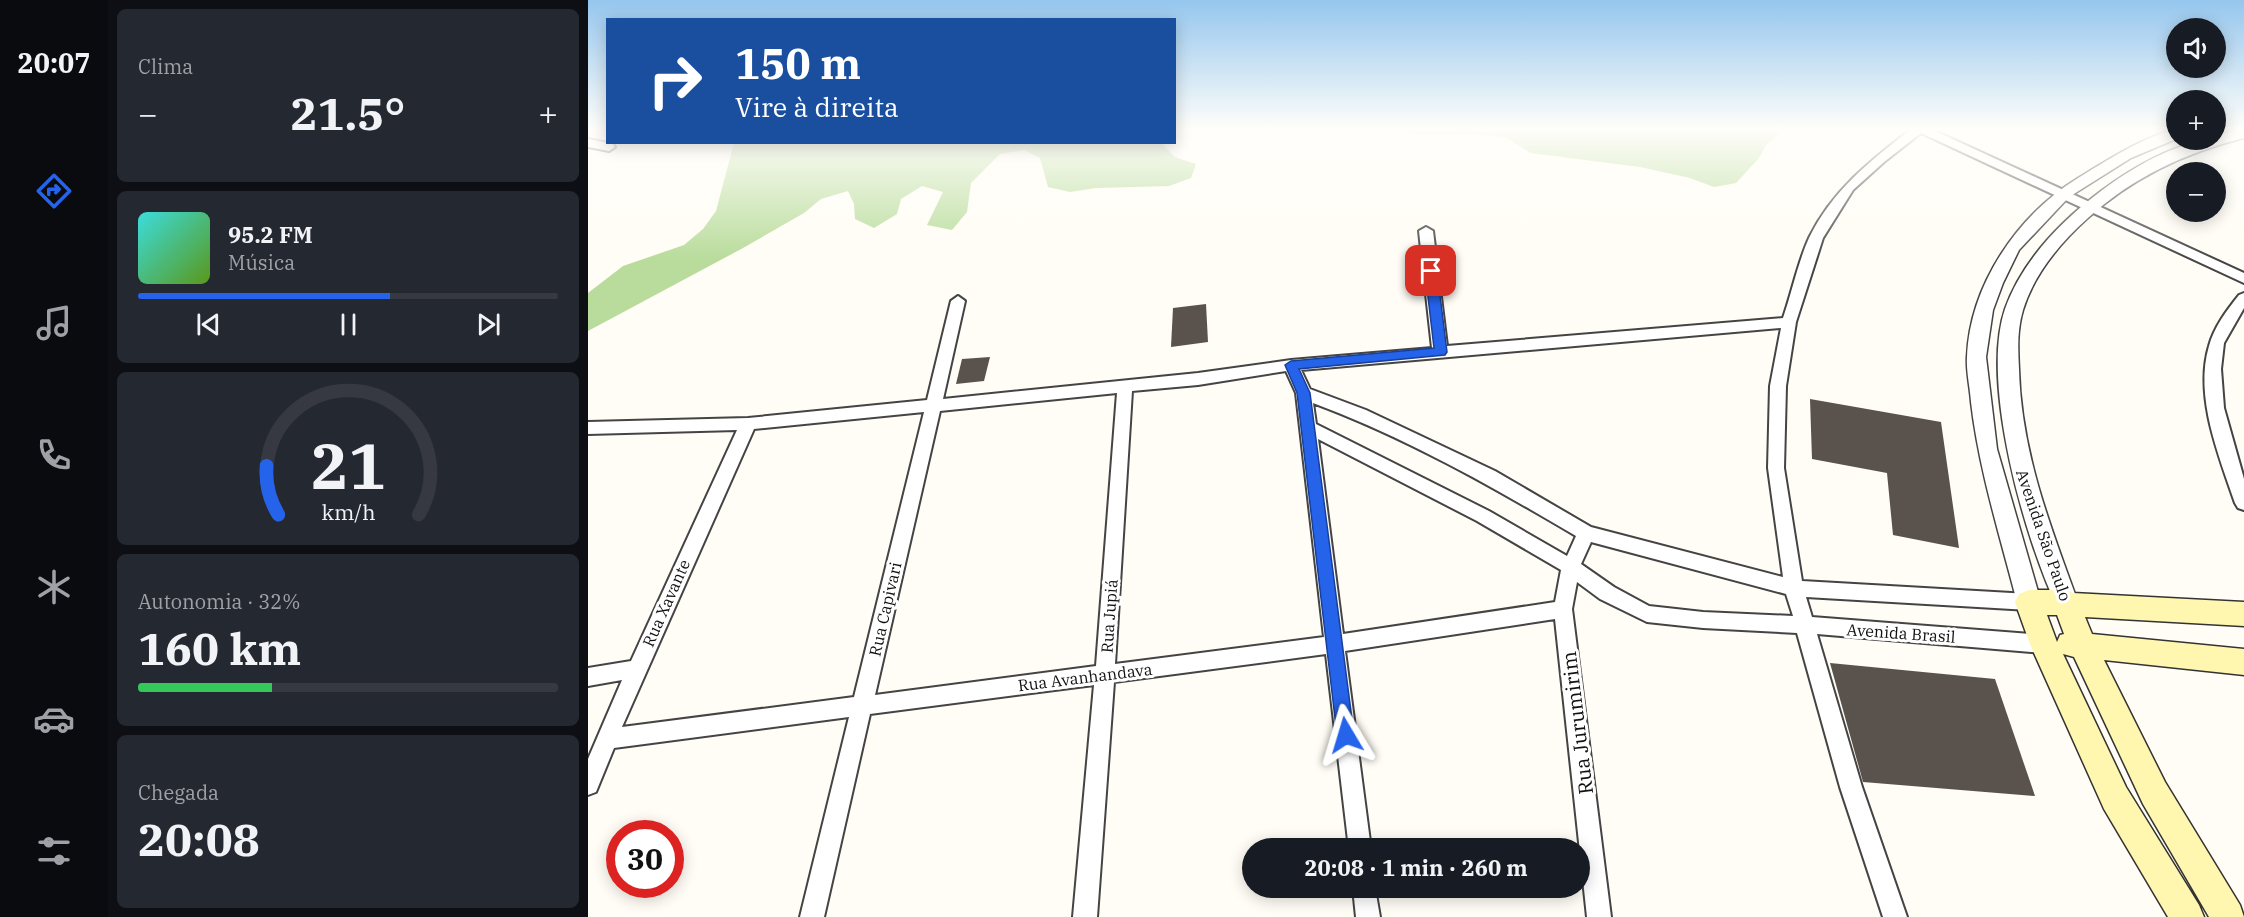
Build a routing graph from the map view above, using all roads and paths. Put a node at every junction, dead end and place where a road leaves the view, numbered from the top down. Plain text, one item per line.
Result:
1 (1865, 173) edge
2 (2017, 173) edge
3 (2098, 173) edge
4 (2136, 173) edge
5 (2064, 194) junction
6 (2090, 207) junction
7 (1426, 231) dead end
8 (2244, 278) edge
9 (2244, 298) edge
10 (958, 301) dead end
11 (1789, 322) junction
12 (1440, 352) junction
13 (1291, 365) junction
14 (1125, 387) junction
15 (1304, 393) junction
16 (933, 407) junction
17 (748, 424) junction
18 (1308, 427) junction
19 (588, 428) edge
20 (1987, 448) junction
21 (2017, 454) junction
22 (2244, 503) edge
23 (1586, 533) junction
24 (1571, 567) junction
25 (1794, 588) junction
26 (2030, 602) junction
27 (2066, 602) junction
28 (1563, 609) junction
29 (2244, 614) edge
30 (1806, 625) junction
31 (1335, 644) junction
32 (2044, 644) junction
33 (2082, 644) junction
34 (2244, 662) edge
35 (637, 669) junction
36 (1105, 674) junction
37 (588, 677) edge
38 (862, 705) junction
39 (607, 739) junction
40 (588, 784) edge
41 (2154, 793) junction
42 (2115, 798) junction
43 (1358, 838) edge
44 (1365, 898) edge
45 (812, 917) edge
46 (1085, 917) edge
47 (1368, 917) edge
48 (1599, 917) edge
49 (1895, 917) edge
50 (2187, 917) edge
51 (2228, 917) edge

1 - 11 street
2 - 5 street
3 - 5 street, Avenida São Paulo
4 - 6 street, Avenida São Paulo
5 - 6 street
5 - 20 street, Avenida São Paulo
6 - 8 street
6 - 21 street, Avenida São Paulo
7 - 12 street
9 - 22 street
10 - 16 street, Rua Capivari
11 - 12 street
11 - 25 street
12 - 13 street
13 - 14 street
13 - 15 street
14 - 16 street
14 - 36 street, Rua Jupiá
15 - 18 street
15 - 23 street
16 - 17 street
16 - 38 street, Rua Capivari
17 - 19 street
17 - 35 street, Rua Xavante
18 - 24 street, Avenida Brasil
18 - 31 street
20 - 21 street
20 - 26 street, Avenida São Paulo
21 - 27 street, Avenida São Paulo
23 - 24 street, Rua Jurumirim
23 - 25 street
24 - 28 street, Rua Jurumirim
24 - 30 street, Avenida Brasil
25 - 26 street
25 - 30 street
26 - 27 main road
26 - 32 main road, Avenida São Paulo
27 - 29 main road
27 - 33 main road, Avenida São Paulo
28 - 31 street, Rua Avanhandava
28 - 48 street, Rua Jurumirim
30 - 32 street, Avenida Brasil
30 - 49 street
31 - 36 street, Rua Avanhandava
31 - 43 street
32 - 33 main road, Avenida Brasil
32 - 42 main road, Avenida São Paulo
33 - 34 main road, Avenida Brasil
33 - 41 main road, Avenida São Paulo
35 - 37 street
35 - 39 street, Rua Xavante
36 - 38 street, Rua Avanhandava
36 - 46 street, Rua Jupiá
38 - 39 street, Rua Avanhandava
38 - 45 street, Rua Capivari
39 - 40 street, Rua Xavante
41 - 42 main road
41 - 51 main road, Avenida São Paulo
42 - 50 main road, Avenida São Paulo
44 - 47 street

